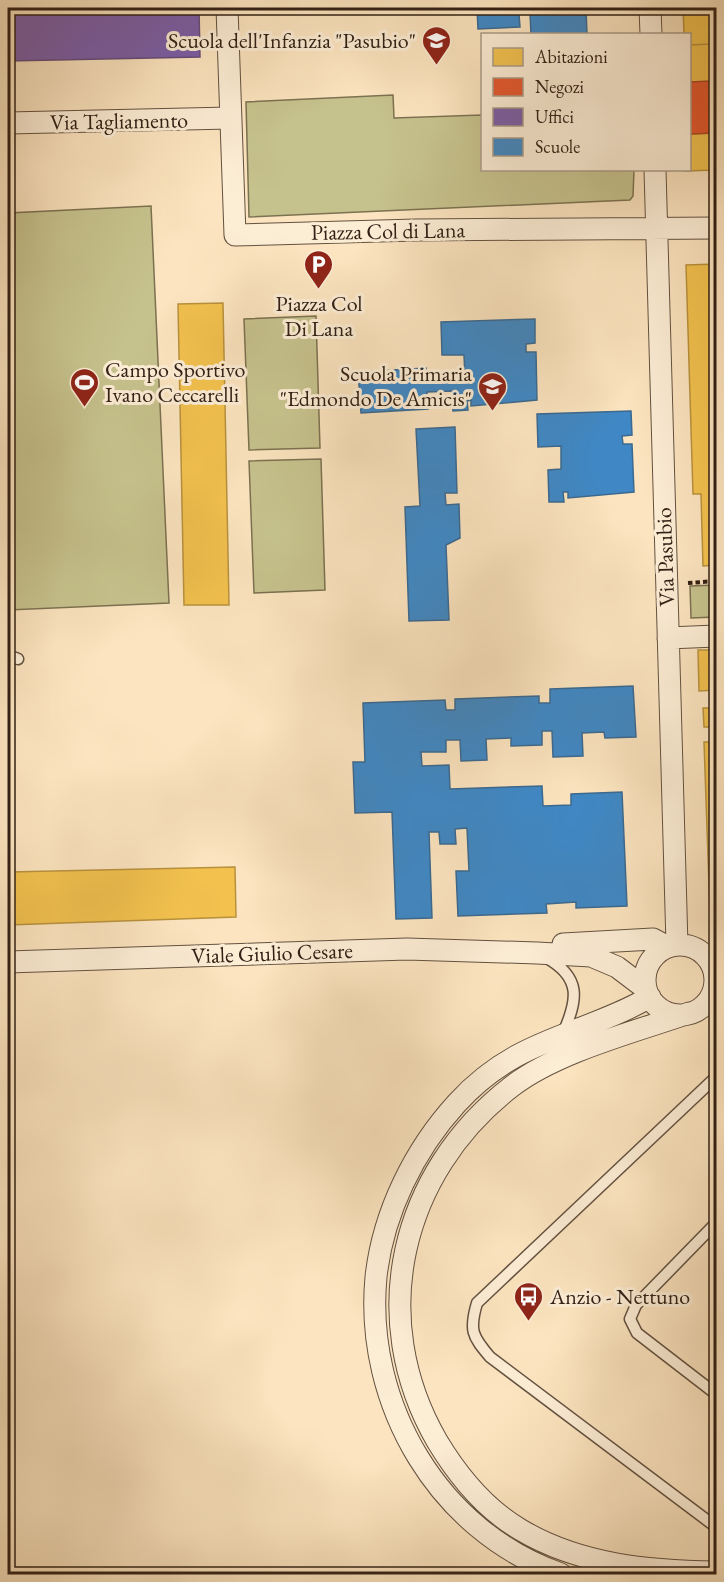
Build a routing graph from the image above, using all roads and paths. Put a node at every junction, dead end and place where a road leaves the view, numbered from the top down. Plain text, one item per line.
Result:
1 (226, 8) edge
2 (650, 8) edge
3 (651, 33) edge
4 (230, 118) junction
5 (8, 123) edge
6 (655, 171) edge
7 (717, 228) edge
8 (657, 230) junction
9 (717, 636) edge
10 (668, 638) junction
11 (717, 941) edge
12 (678, 946) junction
13 (537, 953) junction
14 (8, 962) edge
15 (648, 993) junction
16 (702, 1008) edge
17 (563, 1033) junction
18 (717, 1077) edge
19 (717, 1223) edge
20 (717, 1394) edge
21 (717, 1527) edge
22 (717, 1572) edge
23 (561, 1575) edge

1 - 4 street
2 - 3 street
4 - 5 street, Via Tagliamento
4 - 8 street, Piazza Col di Lana
6 - 8 street, Via Pasubio
7 - 8 street
8 - 10 street, Via Pasubio
9 - 10 street
10 - 12 street, Via Pasubio
11 - 12 street, Viale Giulio Cesare
12 - 13 street, Viale Giulio Cesare
12 - 15 street
12 - 16 street
13 - 14 street, Viale Giulio Cesare
13 - 15 street, Viale Giulio Cesare
13 - 17 lane
15 - 16 street
15 - 17 street
16 - 22 street
17 - 23 street
18 - 21 lane
19 - 20 lane

